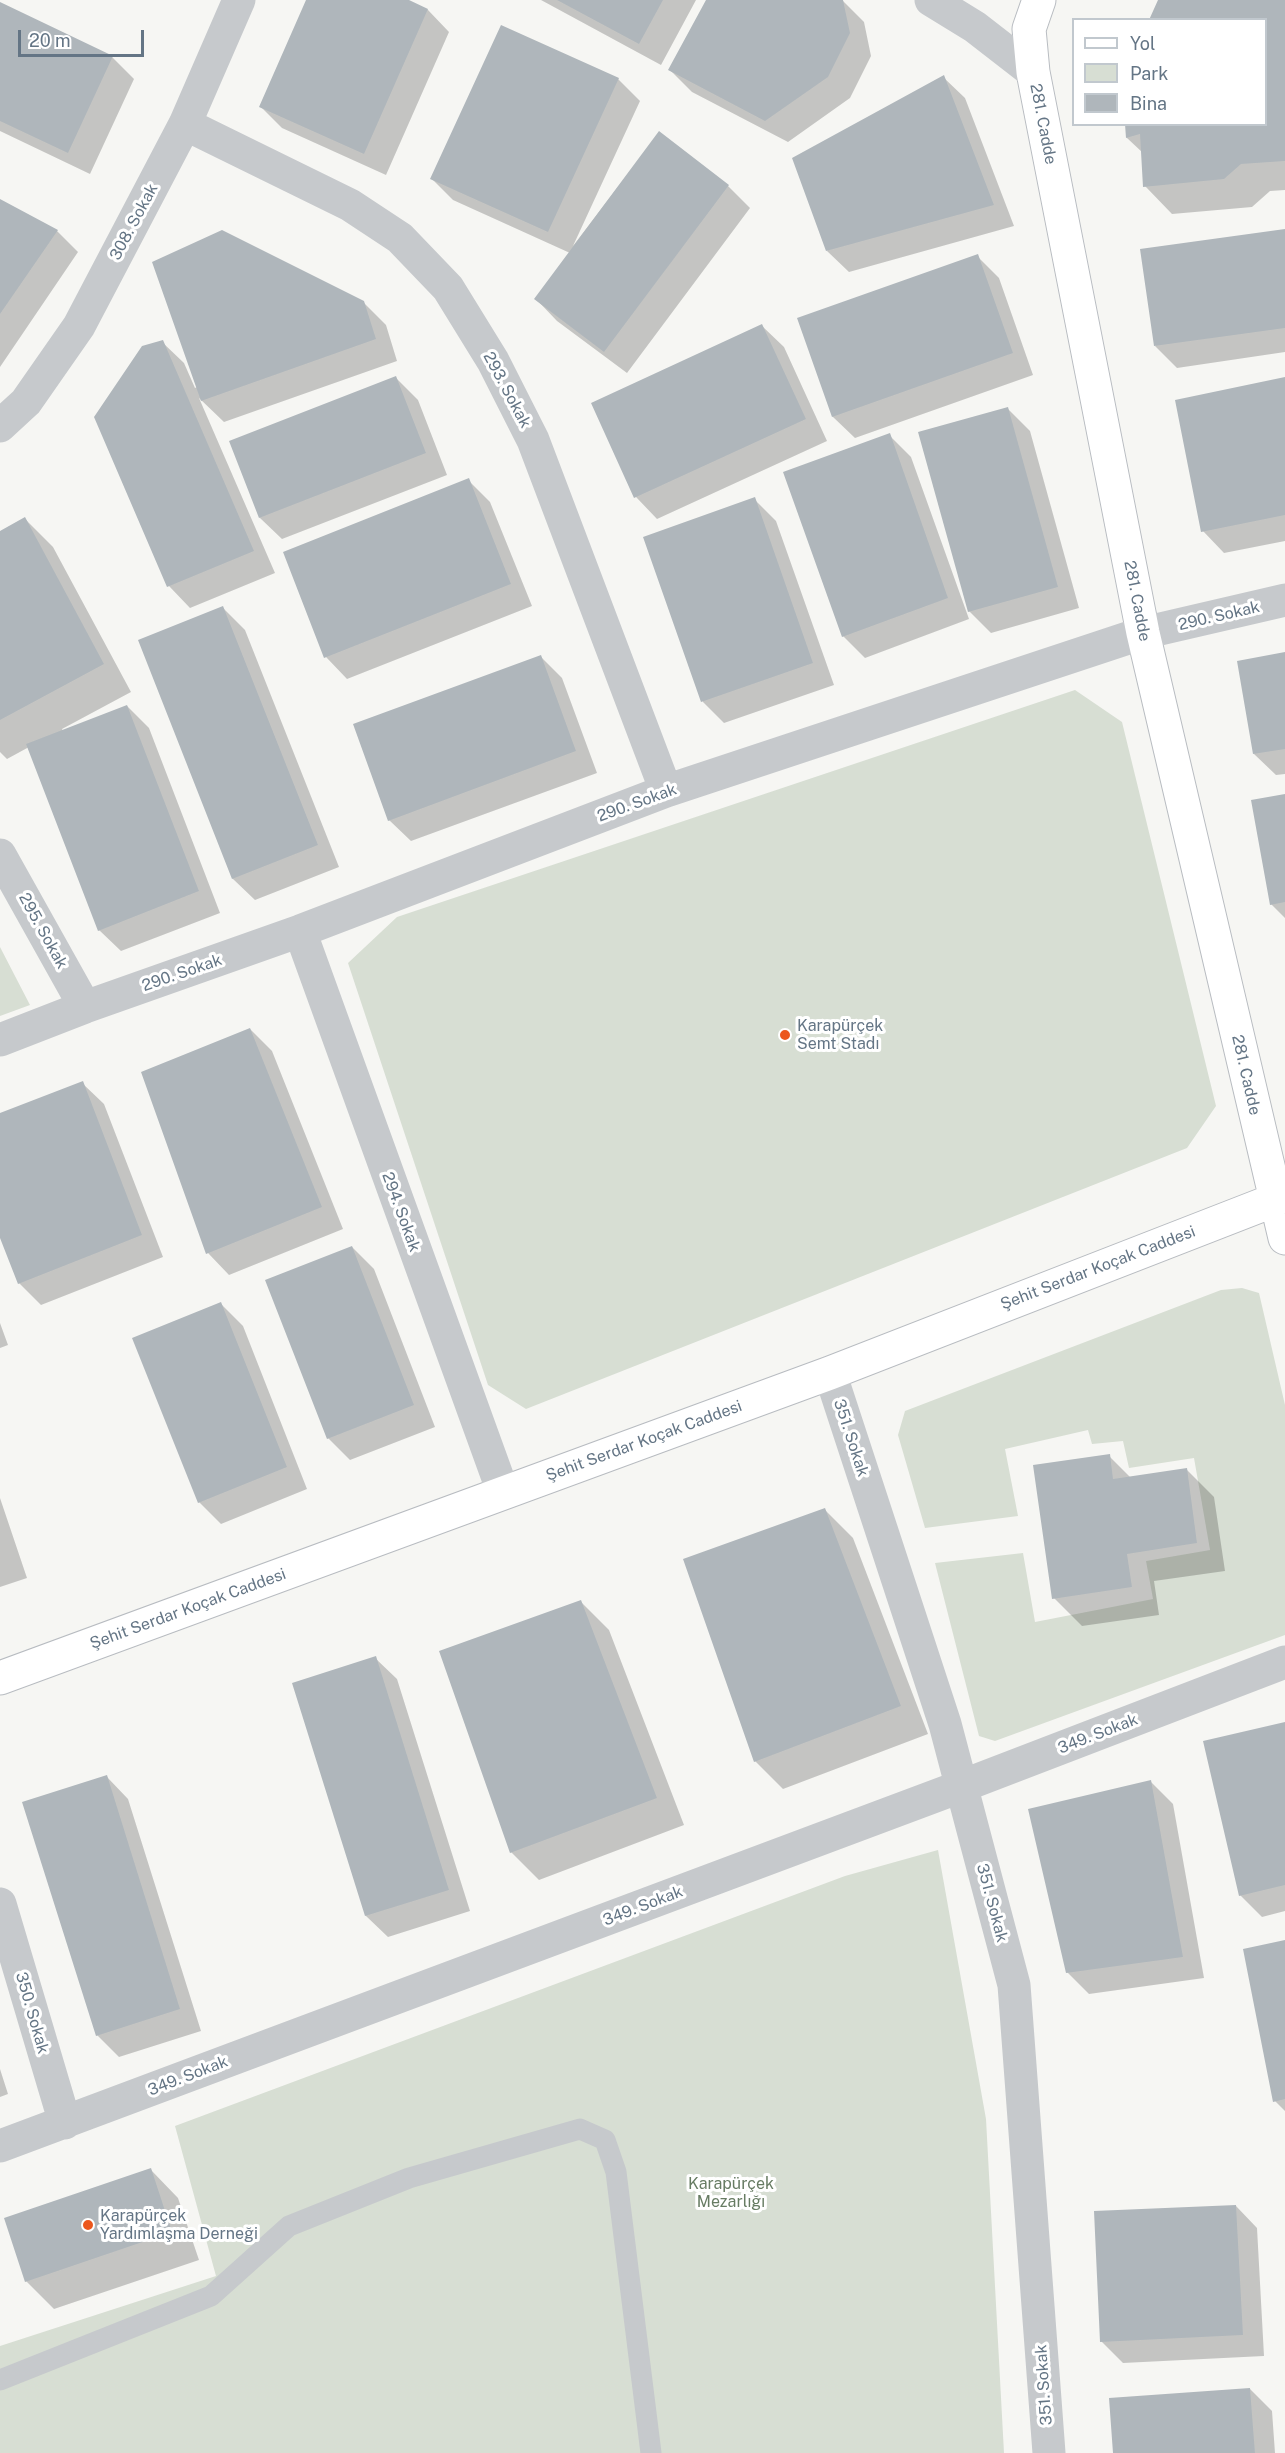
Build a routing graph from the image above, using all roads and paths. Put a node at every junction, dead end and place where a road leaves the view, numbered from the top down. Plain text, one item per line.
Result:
1 (239, 0) edge
2 (931, 0) edge
3 (1038, 0) edge
4 (1033, 72) junction
5 (185, 124) junction
6 (0, 426) edge
7 (1285, 600) edge
8 (1143, 633) junction
9 (666, 791) junction
10 (0, 855) edge
11 (300, 931) junction
12 (85, 1007) junction
13 (0, 1040) edge
14 (1280, 1197) edge
15 (1285, 1238) edge
16 (830, 1373) junction
17 (503, 1492) junction
18 (1285, 1662) edge
19 (0, 1678) edge
20 (962, 1786) junction
21 (0, 1904) edge
22 (64, 2122) junction
23 (0, 2146) edge
24 (0, 2380) edge
25 (651, 2453) edge
26 (1050, 2453) edge

1 - 5 street, 308. Sokak
2 - 4 street
3 - 4 street, 281. Cadde
4 - 8 street, 281. Cadde
5 - 6 street, 308. Sokak
5 - 9 street, 293. Sokak
7 - 8 street, 290. Sokak
8 - 9 street, 290. Sokak
8 - 14 street, 281. Cadde
9 - 11 street, 290. Sokak
10 - 12 street, 295. Sokak
11 - 12 street, 290. Sokak
11 - 17 street, 294. Sokak
12 - 13 street, 290. Sokak
14 - 15 street, 281. Cadde
14 - 16 street, Şehit Serdar Koçak Caddesi
16 - 17 street, Şehit Serdar Koçak Caddesi
16 - 20 street, 351. Sokak
17 - 19 street, Şehit Serdar Koçak Caddesi
18 - 20 street, 349. Sokak
20 - 22 street, 349. Sokak
20 - 26 street, 351. Sokak
21 - 22 street, 350. Sokak
22 - 23 street, 349. Sokak
24 - 25 lane

